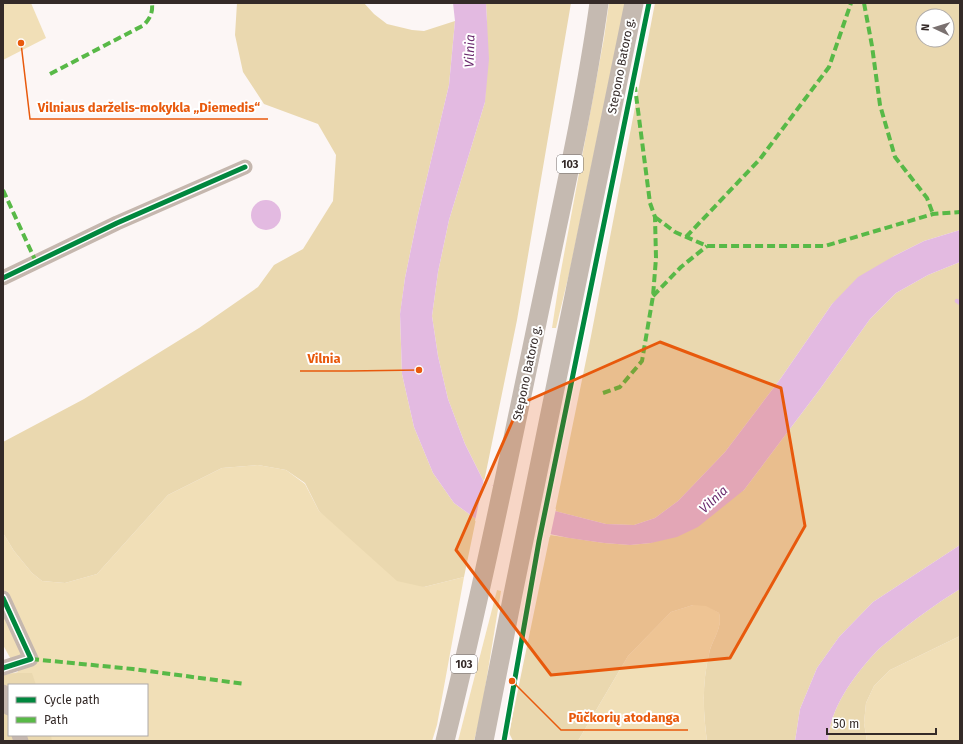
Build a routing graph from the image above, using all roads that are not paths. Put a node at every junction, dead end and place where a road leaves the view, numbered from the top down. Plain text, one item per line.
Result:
1 (599, 3) edge
2 (634, 3) edge
3 (245, 167) dead end
4 (3, 278) edge
5 (3, 598) edge
6 (3, 668) edge
7 (3, 692) edge
8 (8, 705) edge
9 (445, 741) edge
10 (484, 741) edge

1 - 9 main road, Stepono Batoro g. / 103
2 - 10 main road, Stepono Batoro g. / 103
3 - 4 street
5 - 6 street
7 - 8 street

